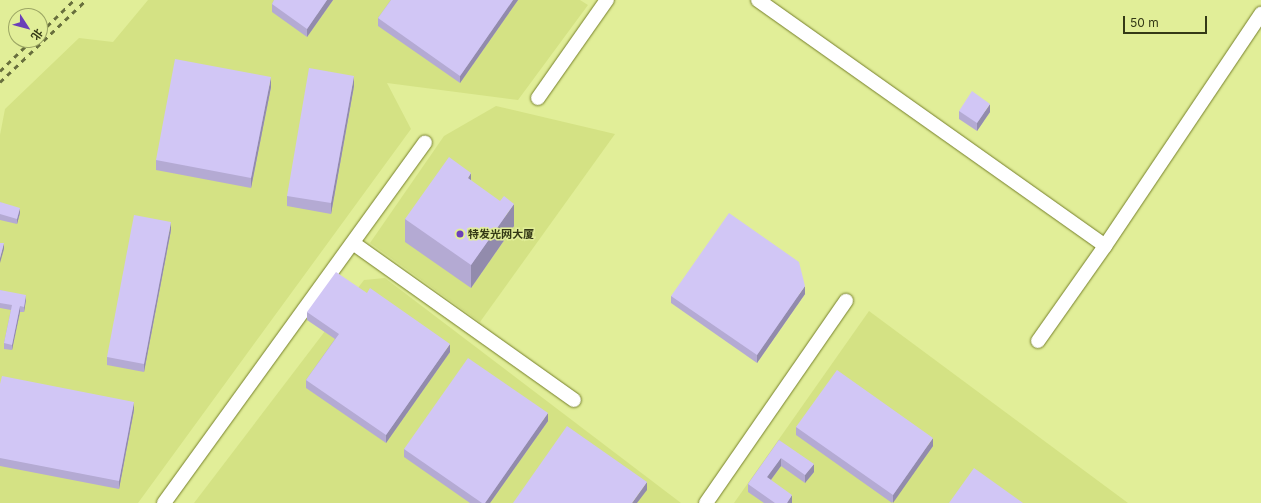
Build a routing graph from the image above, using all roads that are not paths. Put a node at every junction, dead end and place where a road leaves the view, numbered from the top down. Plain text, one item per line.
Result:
1 (758, 0) edge
2 (600, 3) edge
3 (1261, 14) edge
4 (538, 98) dead end
5 (425, 143) dead end
6 (353, 243) junction
7 (1105, 246) junction
8 (846, 301) dead end
9 (1038, 341) dead end
10 (574, 400) dead end
11 (164, 503) edge
12 (706, 503) edge

1 - 7 street
2 - 4 street
3 - 7 street
5 - 6 street
6 - 10 street
6 - 11 street
7 - 9 street
8 - 12 street

